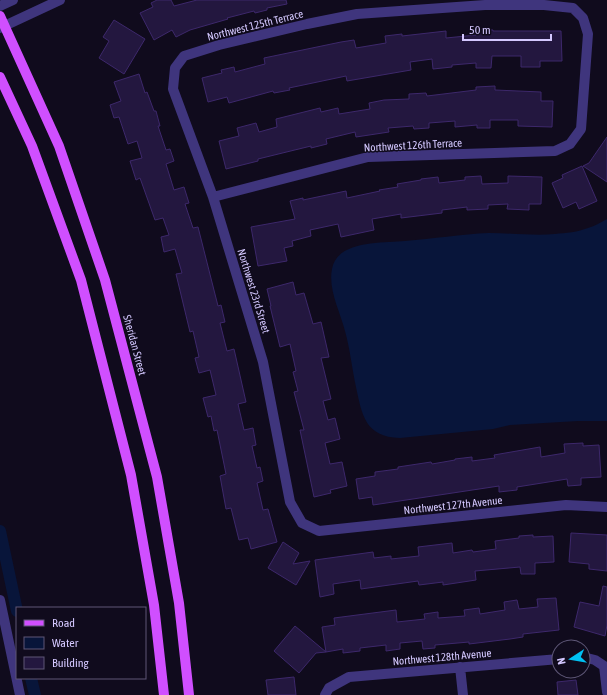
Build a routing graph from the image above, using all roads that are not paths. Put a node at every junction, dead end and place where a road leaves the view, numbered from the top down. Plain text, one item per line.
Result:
1 (13, 0) edge
2 (60, 0) edge
3 (0, 6) edge
4 (1, 23) edge
5 (175, 68) joint
6 (0, 77) edge
7 (570, 144) joint
8 (213, 197) junction
9 (607, 507) edge
10 (302, 524) joint
11 (0, 600) edge
12 (551, 659) edge
13 (591, 659) edge
14 (460, 667) junction
15 (16, 676) edge
16 (17, 679) edge
17 (327, 691) edge
18 (607, 692) edge
19 (20, 695) edge
20 (164, 695) edge
21 (189, 695) edge
22 (463, 695) edge

1 - 3 street
2 - 4 street
4 - 21 main road, Sheridan Street
5 - 7 street, Northwest 125th Terrace
5 - 8 street, Northwest 23rd Street
6 - 20 main road
7 - 8 street, Northwest 126th Terrace
8 - 10 street, Northwest 23rd Street
9 - 10 street, Northwest 127th Avenue
11 - 15 street
12 - 14 street, Northwest 128th Avenue
13 - 18 street
14 - 17 street, Northwest 128th Avenue
14 - 22 street
16 - 19 street

